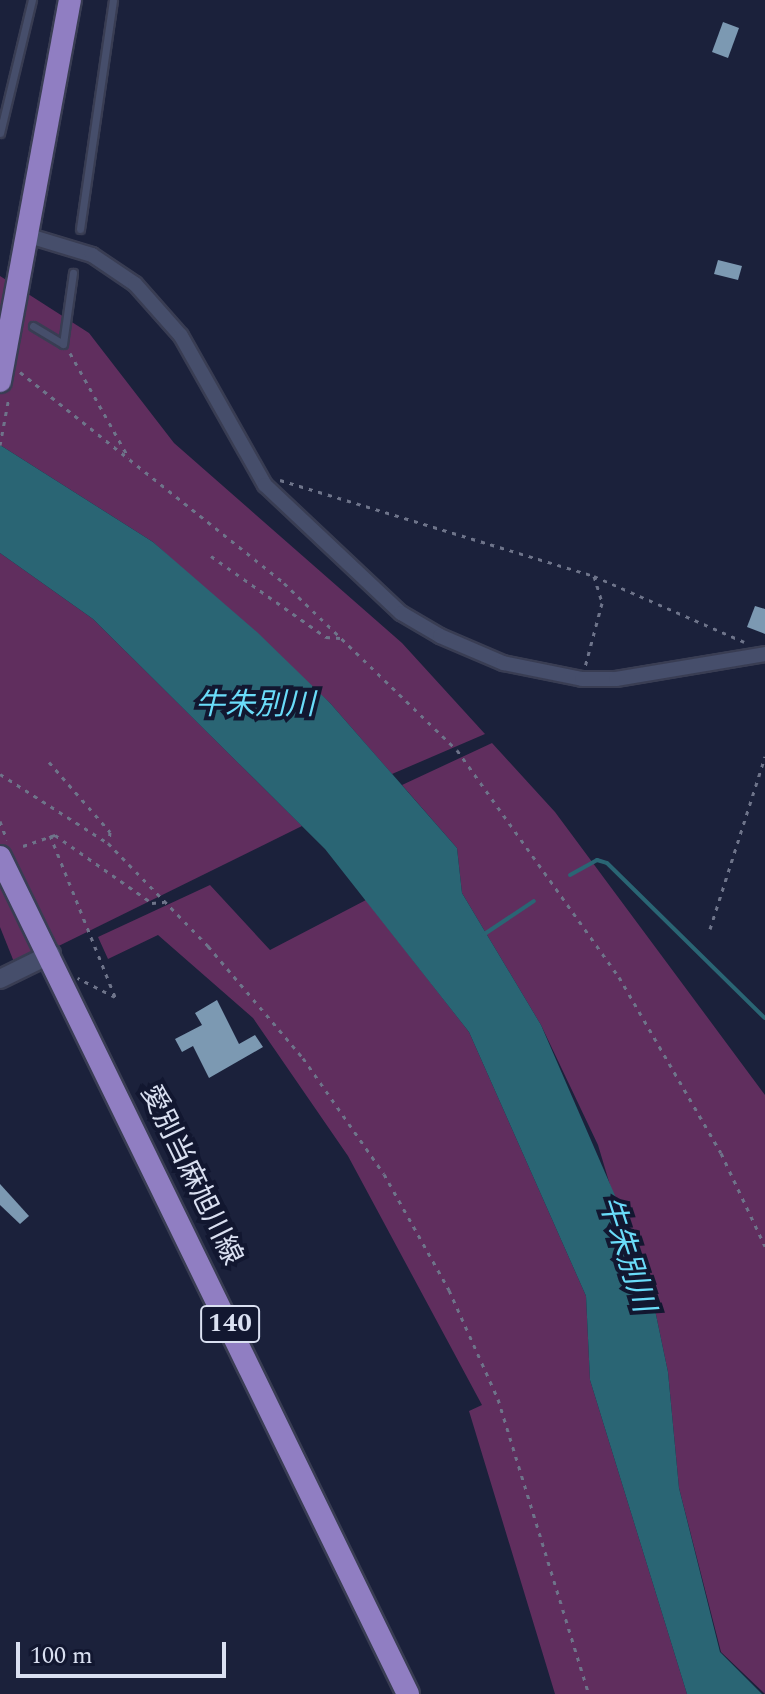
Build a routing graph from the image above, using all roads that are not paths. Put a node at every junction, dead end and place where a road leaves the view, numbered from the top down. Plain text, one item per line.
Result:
1 (32, 0) edge
2 (70, 0) edge
3 (113, 0) edge
4 (0, 133) edge
5 (80, 229) dead end
6 (26, 235) junction
7 (73, 273) dead end
8 (33, 326) dead end
9 (8, 382) edge
10 (760, 655) edge
11 (7, 855) edge
12 (61, 960) junction
13 (0, 979) edge
14 (408, 1694) edge

1 - 4 lane
2 - 6 main road
3 - 5 lane
6 - 9 main road
6 - 10 street
7 - 8 lane
11 - 12 main road, 愛別当麻旭川線 / 140
12 - 13 street
12 - 14 main road, 愛別当麻旭川線 / 140

